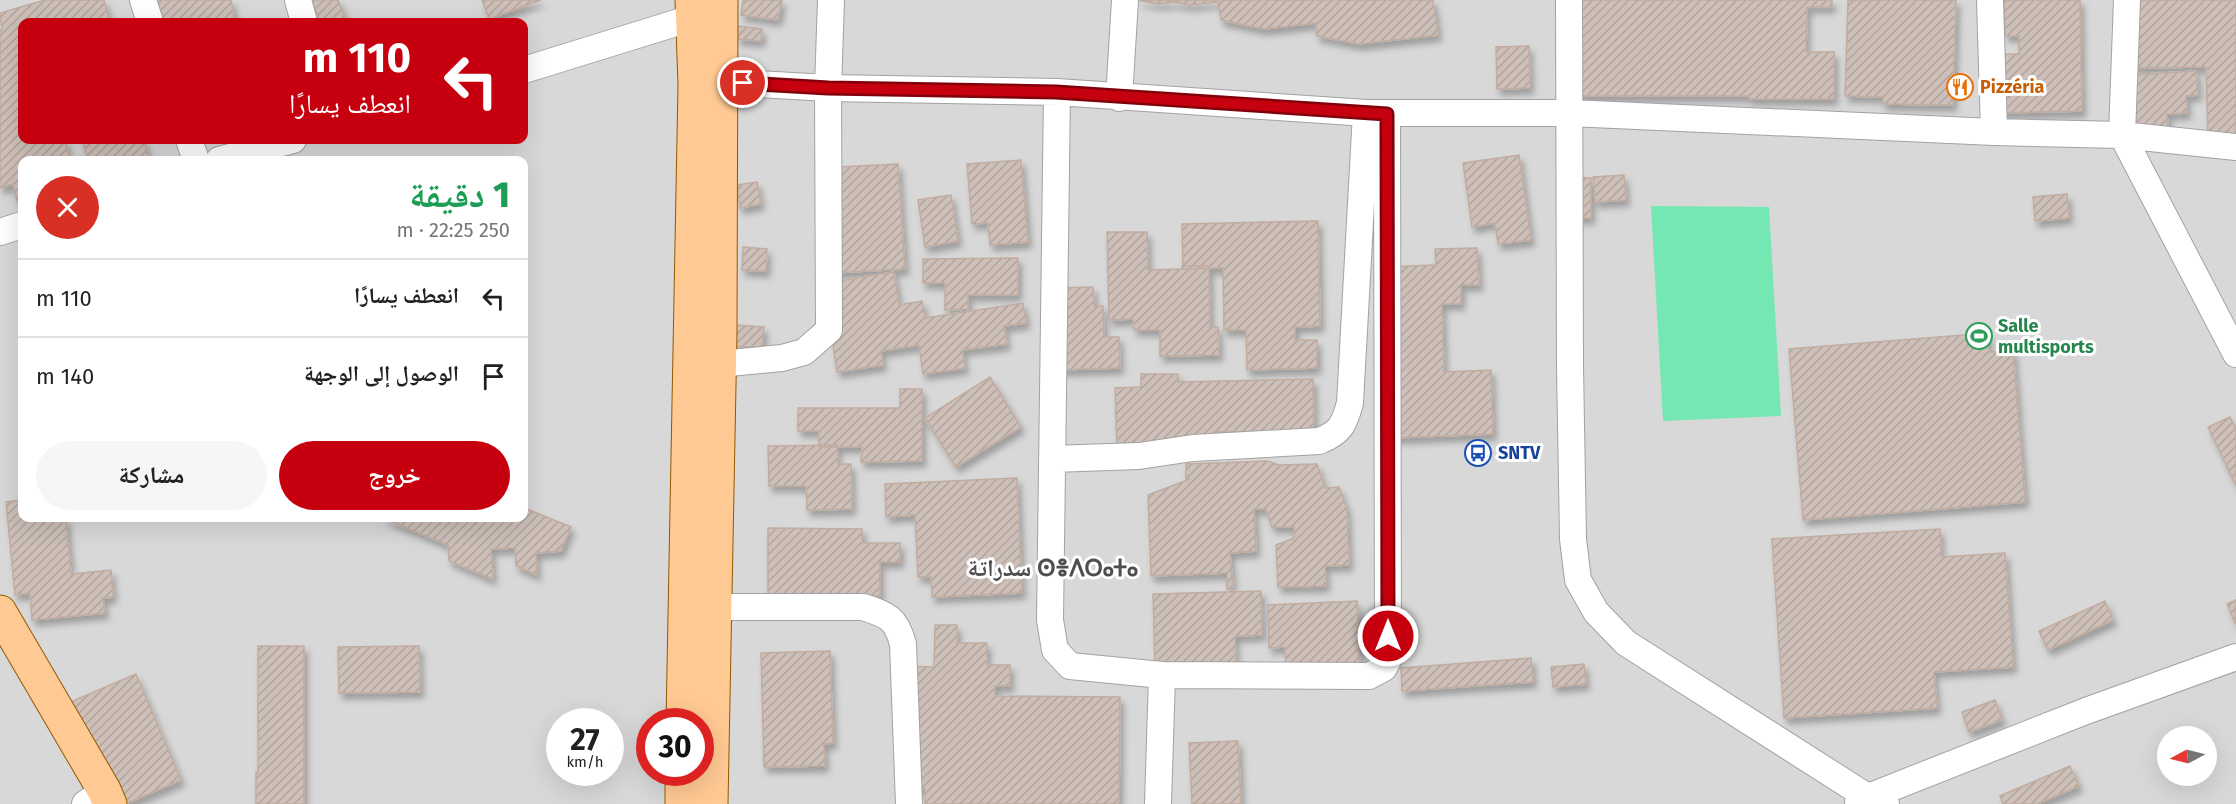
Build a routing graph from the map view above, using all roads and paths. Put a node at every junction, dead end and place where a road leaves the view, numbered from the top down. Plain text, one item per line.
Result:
1 (143, 0) edge
2 (298, 0) edge
3 (722, 0) edge
4 (831, 0) edge
5 (1125, 0) edge
6 (1569, 0) edge
7 (1990, 0) edge
8 (2127, 0) edge
9 (692, 9) edge
10 (149, 18) edge
11 (303, 18) edge
12 (528, 69) edge
13 (722, 82) junction
14 (828, 88) junction
15 (1056, 92) junction
16 (1119, 98) junction
17 (1377, 113) junction
18 (1570, 113) junction
19 (1994, 132) junction
20 (2122, 135) junction
21 (278, 144) edge
22 (2236, 147) edge
23 (234, 156) edge
24 (18, 226) edge
25 (0, 232) edge
26 (2236, 354) edge
27 (719, 364) junction
28 (1052, 459) junction
29 (714, 607) junction
30 (0, 612) edge
31 (2236, 657) edge
32 (1162, 675) junction
33 (683, 708) edge
34 (682, 786) edge
35 (100, 799) edge
36 (1868, 801) edge
37 (682, 804) edge
38 (711, 804) edge
39 (909, 804) edge
40 (1158, 804) edge

1 - 10 street
2 - 11 street
3 - 13 main road
4 - 14 street
5 - 16 street
6 - 18 street
7 - 19 street
8 - 20 street
9 - 12 street
9 - 33 main road
13 - 14 street
13 - 27 main road
14 - 15 street
14 - 27 street
15 - 16 street
15 - 28 street
16 - 17 street
17 - 18 street
17 - 28 street
17 - 32 street
18 - 19 street
18 - 36 street
19 - 20 street
20 - 22 street
20 - 26 street
21 - 23 street
24 - 25 street
27 - 29 main road
28 - 32 street
29 - 38 main road
29 - 39 street
30 - 35 main road
31 - 36 street
32 - 40 street
34 - 37 main road

